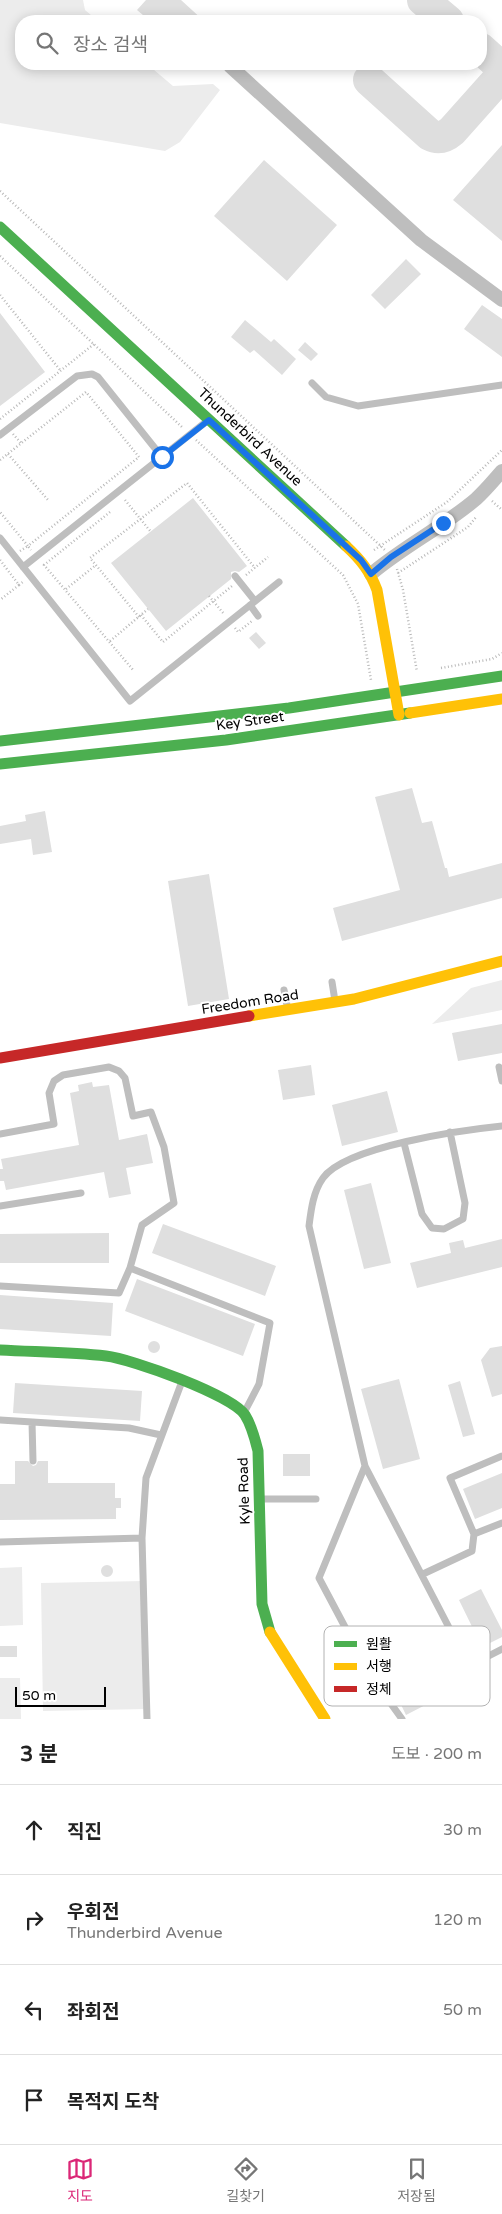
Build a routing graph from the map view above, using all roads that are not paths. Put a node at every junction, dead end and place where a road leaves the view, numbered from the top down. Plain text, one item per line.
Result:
1 (234, 70) edge
2 (0, 227) edge
3 (502, 300) edge
4 (312, 383) dead end
5 (502, 385) edge
6 (209, 420) junction
7 (0, 435) edge
8 (162, 457) junction
9 (502, 471) edge
10 (0, 538) edge
11 (24, 567) junction
12 (371, 574) junction
13 (237, 578) road end
14 (279, 582) dead end
15 (253, 603) junction
16 (258, 616) road end
17 (502, 676) edge
18 (395, 692) junction
19 (502, 699) edge
20 (399, 714) junction
21 (0, 741) edge
22 (0, 764) edge
23 (502, 961) edge
24 (332, 982) dead end
25 (284, 990) dead end
26 (336, 1002) junction
27 (288, 1011) junction
28 (0, 1058) edge
29 (499, 1067) dead end
30 (502, 1081) edge
31 (502, 1126) edge
32 (450, 1132) junction
33 (0, 1134) edge
34 (404, 1144) junction
35 (81, 1193) dead end
36 (0, 1206) edge
37 (130, 1268) junction
38 (0, 1286) edge
39 (0, 1350) edge
40 (182, 1381) junction
41 (244, 1414) junction
42 (0, 1420) edge
43 (32, 1422) junction
44 (161, 1436) junction
45 (502, 1456) edge
46 (33, 1461) dead end
47 (365, 1466) junction
48 (259, 1499) junction
49 (316, 1499) dead end
50 (502, 1523) edge
51 (474, 1534) junction
52 (142, 1538) junction
53 (0, 1542) edge
54 (423, 1574) junction
55 (344, 1626) edge
56 (449, 1626) edge
57 (502, 1648) edge
58 (490, 1655) edge
59 (393, 1706) edge
60 (319, 1717) edge
61 (147, 1719) edge
62 (402, 1719) edge

1 - 3 street
2 - 6 main road, Thunderbird Avenue
4 - 5 lane
6 - 8 lane
6 - 12 main road, Thunderbird Avenue
7 - 8 lane
8 - 11 lane
9 - 12 street
10 - 11 lane
11 - 15 lane
12 - 18 main road, Thunderbird Avenue
13 - 15 lane
14 - 15 lane
15 - 16 lane
17 - 18 main road, Key Street
18 - 20 main road, Thunderbird Avenue
18 - 21 main road, Key Street
19 - 20 main road, Key Street
20 - 22 main road, Key Street
23 - 26 main road, Freedom Road
24 - 26 lane
25 - 27 lane
26 - 27 main road, Freedom Road
27 - 28 main road, Freedom Road
29 - 30 lane
31 - 32 lane
32 - 34 lane
32 - 34 lane
33 - 37 lane
34 - 47 lane
35 - 36 lane
37 - 38 lane
37 - 41 lane
39 - 40 main road, Kyle Road
40 - 41 main road, Kyle Road
40 - 44 lane
41 - 48 main road, Kyle Road
42 - 43 lane
43 - 44 lane
43 - 46 lane
44 - 52 lane
45 - 51 lane
47 - 54 lane
47 - 55 lane
48 - 49 lane
48 - 60 main road, Kyle Road
50 - 51 lane
51 - 54 lane
52 - 53 lane
52 - 61 lane
54 - 56 lane
57 - 58 lane
59 - 62 lane

